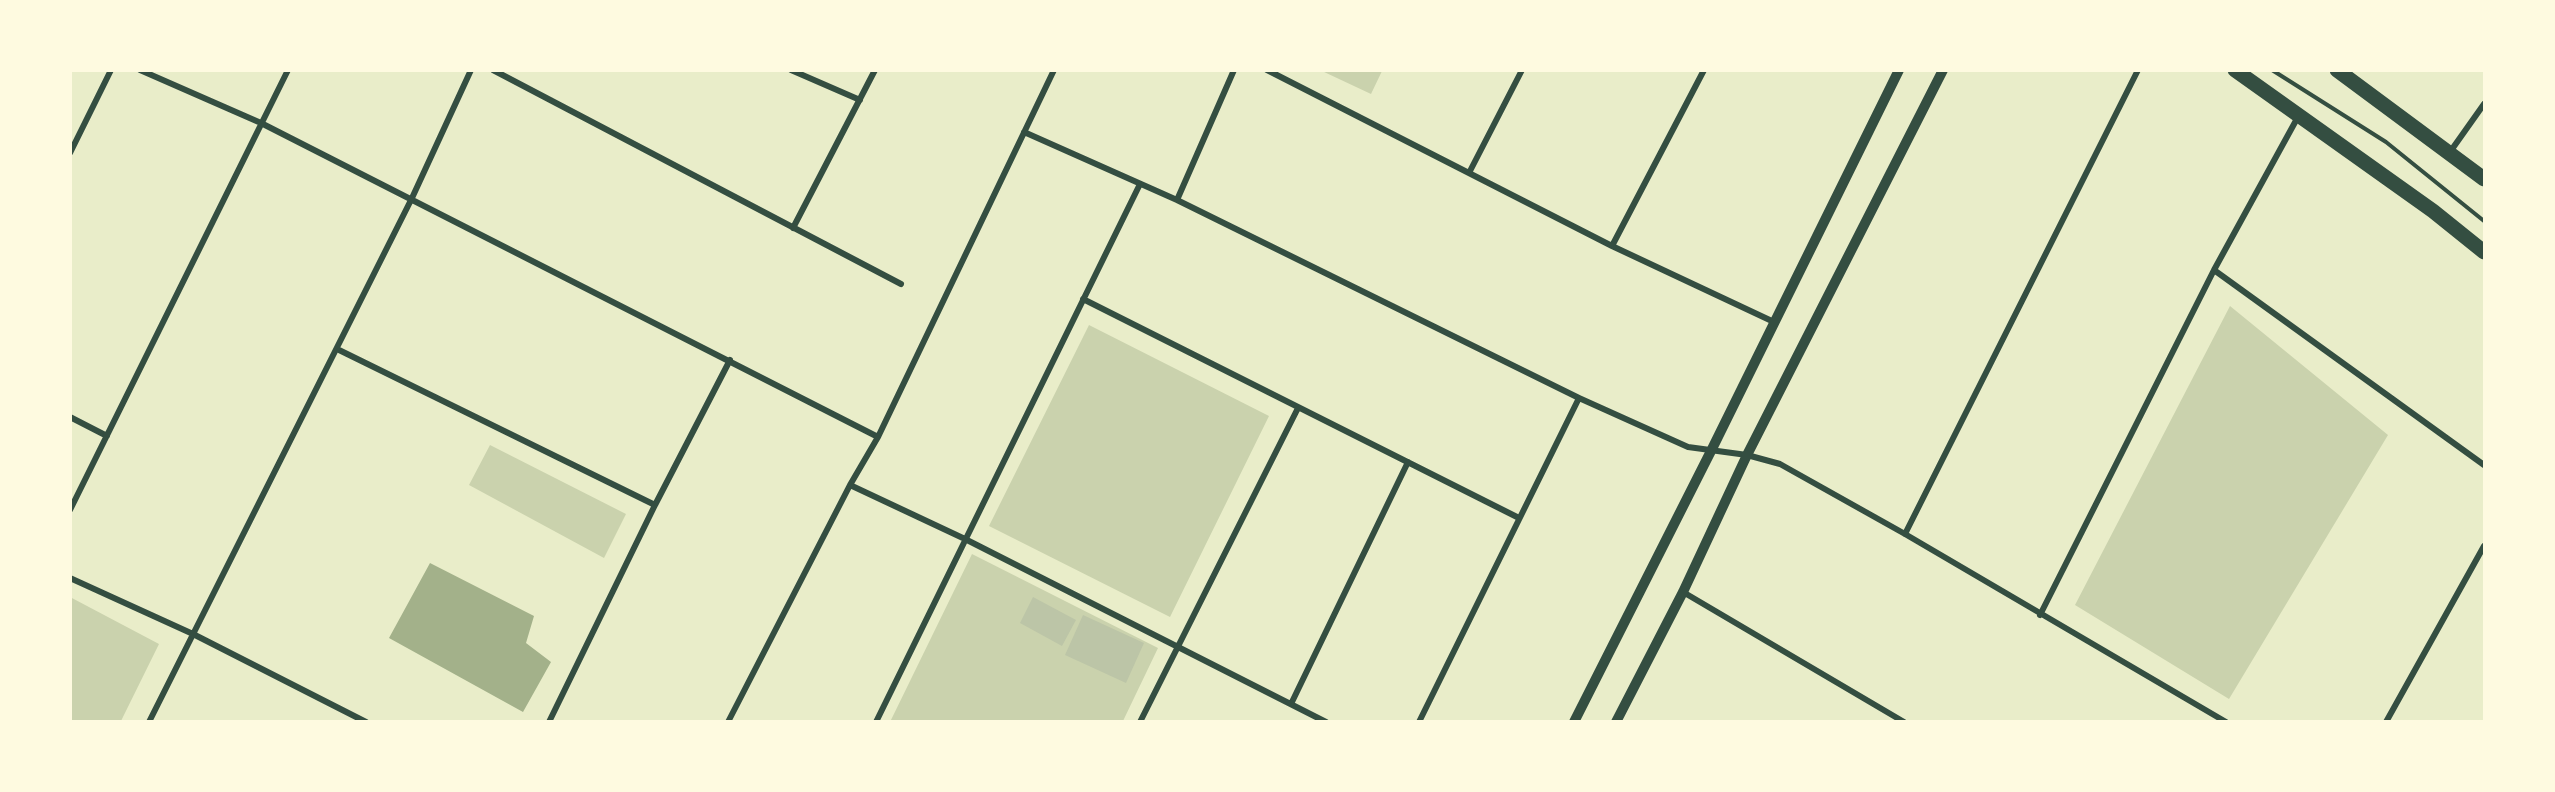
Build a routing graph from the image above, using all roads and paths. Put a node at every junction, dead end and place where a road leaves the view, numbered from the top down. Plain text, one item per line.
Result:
1 (111, 70) edge
2 (140, 70) edge
3 (288, 70) edge
4 (471, 70) edge
5 (493, 70) edge
6 (791, 70) edge
7 (875, 70) edge
8 (1054, 70) edge
9 (1234, 70) edge
10 (1268, 70) edge
11 (1522, 70) edge
12 (1704, 70) edge
13 (1899, 70) edge
14 (1943, 70) edge
15 (2138, 70) edge
16 (2235, 70) edge
17 (2272, 70) edge
18 (2337, 70) edge
19 (860, 100) junction
20 (2484, 104) edge
21 (2299, 114) junction
22 (261, 123) junction
23 (1024, 132) junction
24 (2450, 152) junction
25 (70, 153) edge
26 (1469, 173) junction
27 (2484, 179) edge
28 (1140, 184) junction
29 (412, 198) junction
30 (1177, 200) junction
31 (2484, 221) edge
32 (793, 228) junction
33 (1612, 246) junction
34 (2484, 252) edge
35 (2214, 270) junction
36 (901, 284) dead end
37 (1083, 299) junction
38 (1774, 322) junction
39 (337, 349) junction
40 (730, 360) junction
41 (1579, 398) junction
42 (1298, 408) junction
43 (70, 417) edge
44 (107, 436) junction
45 (878, 437) junction
46 (1712, 449) junction
47 (1747, 455) junction
48 (1408, 462) junction
49 (2484, 465) edge
50 (850, 485) junction
51 (655, 505) junction
52 (70, 510) edge
53 (1519, 518) junction
54 (1905, 534) junction
55 (965, 539) junction
56 (2484, 546) edge
57 (70, 578) edge
58 (1683, 592) junction
59 (2040, 615) junction
60 (193, 634) junction
61 (1178, 645) junction
62 (1291, 705) junction
63 (149, 722) edge
64 (366, 722) edge
65 (549, 722) edge
66 (728, 722) edge
67 (876, 722) edge
68 (1140, 722) edge
69 (1326, 722) edge
70 (1419, 722) edge
71 (1574, 722) edge
72 (1616, 722) edge
73 (1904, 722) edge
74 (2226, 722) edge
75 (2386, 722) edge

1 - 25 street
2 - 22 street
3 - 22 street
4 - 29 street
5 - 32 street
6 - 19 street
7 - 19 street
8 - 23 street
9 - 30 street
10 - 26 street
11 - 26 street
12 - 33 street
13 - 38 street
14 - 47 street
15 - 54 street
16 - 21 main road
17 - 31 path
18 - 24 main road
19 - 32 street
20 - 24 street
21 - 34 main road
21 - 35 street
22 - 29 street
22 - 44 street
23 - 28 street
23 - 45 street
24 - 27 main road
26 - 33 street
28 - 30 street
28 - 37 street
29 - 39 street
29 - 40 street
30 - 41 street
32 - 36 street
33 - 38 street
35 - 49 street
35 - 59 street
37 - 42 street
37 - 55 street
38 - 46 street
39 - 51 street
39 - 60 street
40 - 45 street
40 - 51 street
41 - 46 street
41 - 53 street
42 - 48 street
42 - 61 street
43 - 44 street
44 - 52 street
45 - 50 street
46 - 47 street
46 - 71 street
47 - 54 street
47 - 58 street
48 - 53 street
48 - 62 street
50 - 55 street
50 - 66 street
51 - 65 street
53 - 70 street
54 - 59 street
55 - 61 street
55 - 67 street
56 - 75 street
57 - 60 street
58 - 72 street
58 - 73 street
59 - 74 street
60 - 63 street
60 - 64 street
61 - 62 street
61 - 68 street
62 - 69 street

